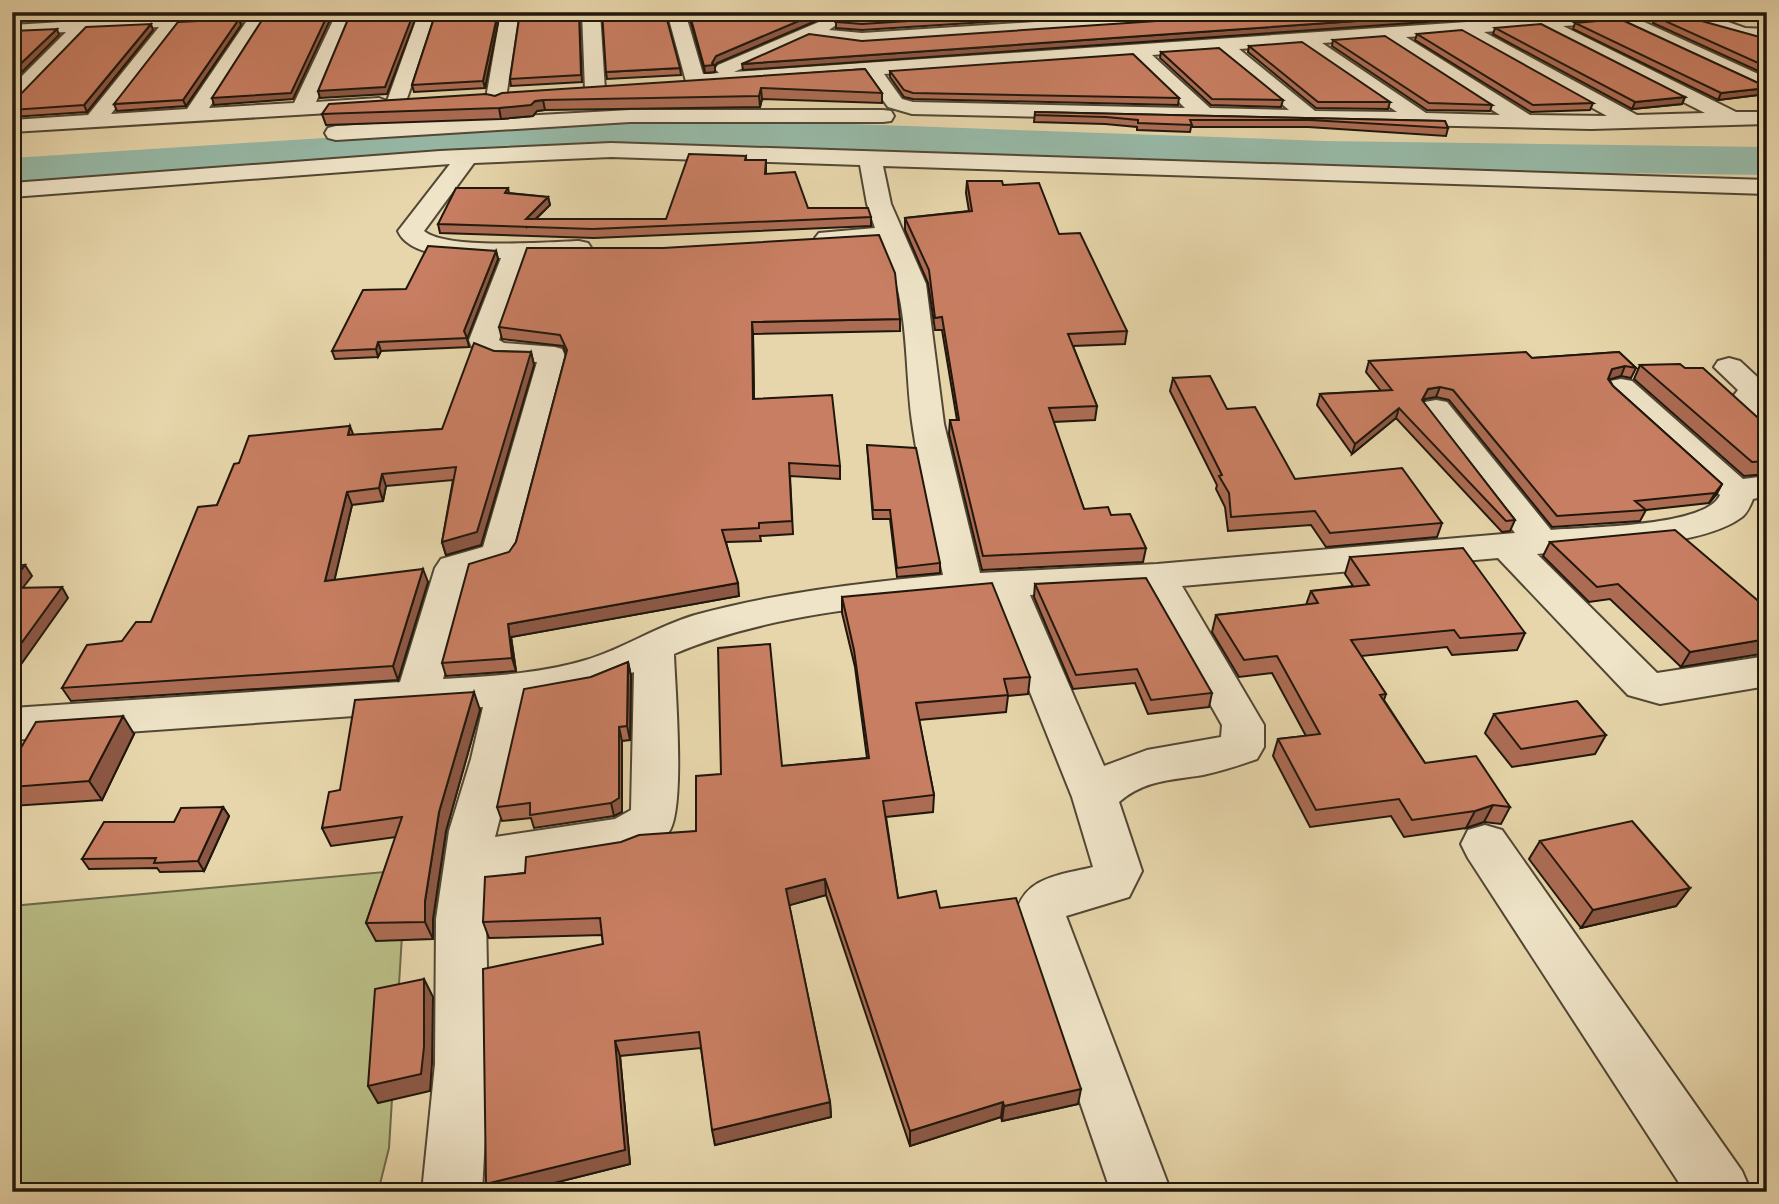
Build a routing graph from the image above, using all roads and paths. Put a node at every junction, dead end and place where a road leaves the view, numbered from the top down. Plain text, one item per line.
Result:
1 (326, 12) edge
2 (346, 12) edge
3 (428, 12) edge
4 (510, 12) edge
5 (590, 12) edge
6 (980, 12) edge
7 (1268, 12) edge
8 (1275, 12) edge
9 (1519, 12) edge
10 (234, 15) edge
11 (855, 15) edge
12 (1185, 15) edge
13 (259, 16) junction
14 (700, 16) edge
15 (1620, 17) junction
16 (678, 18) edge
17 (173, 21) junction
18 (1540, 22) junction
19 (83, 26) junction
20 (1463, 28) junction
21 (12, 30) edge
22 (967, 31) junction
23 (810, 33) junction
24 (1388, 34) junction
25 (1767, 35) edge
26 (1747, 36) junction
27 (834, 38) junction
28 (1304, 39) junction
29 (1223, 45) junction
30 (1767, 45) edge
31 (1137, 51) junction
32 (1057, 56) junction
33 (963, 63) junction
34 (871, 69) junction
35 (1074, 75) edge
36 (740, 78) junction
37 (702, 80) junction
38 (670, 83) edge
39 (1767, 86) edge
40 (620, 88) edge
41 (595, 90) junction
42 (570, 92) edge
43 (1091, 93) edge
44 (521, 96) edge
45 (12, 98) edge
46 (496, 98) junction
47 (471, 99) edge
48 (422, 102) edge
49 (397, 103) junction
50 (302, 109) junction
51 (1001, 110) junction
52 (1108, 112) junction
53 (1203, 114) junction
54 (194, 115) junction
55 (883, 116) dead end
56 (1309, 116) junction
57 (1767, 118) edge
58 (1734, 119) junction
59 (1421, 120) junction
60 (94, 121) junction
61 (1526, 122) junction
62 (1633, 122) junction
63 (12, 126) edge
64 (313, 134) dead end
65 (467, 157) junction
66 (870, 158) junction
67 (1767, 187) edge
68 (12, 190) edge
69 (890, 235) junction
70 (799, 240) edge
71 (605, 248) edge
72 (518, 249) junction
73 (1729, 367) dead end
74 (1621, 387) dead end
75 (1436, 409) dead end
76 (1767, 424) edge
77 (1753, 489) edge
78 (1524, 543) junction
79 (1157, 576) junction
80 (1006, 584) junction
81 (964, 586) junction
82 (654, 648) junction
83 (1767, 671) edge
84 (507, 691) junction
85 (417, 696) junction
86 (12, 724) edge
87 (1095, 797) junction
88 (1485, 844) dead end
89 (470, 862) junction
90 (452, 1192) edge
91 (1141, 1192) edge
92 (1721, 1192) edge

1 - 13 street
2 - 50 street
3 - 49 street
4 - 46 street
5 - 41 street
6 - 22 street
7 - 8 street
7 - 12 street
9 - 18 street
10 - 13 street
10 - 17 street
11 - 23 street
11 - 27 street
12 - 22 street
13 - 54 street
14 - 16 street
15 - 18 street
15 - 26 street
15 - 39 street
16 - 37 street
17 - 19 street
17 - 60 street
18 - 20 street
18 - 58 street
19 - 21 street
19 - 45 street
20 - 24 street
20 - 62 street
22 - 27 street
23 - 27 street
23 - 37 street
24 - 28 street
24 - 61 street
25 - 26 street
26 - 30 street
27 - 36 street
28 - 29 street
28 - 59 street
29 - 31 street
29 - 56 street
31 - 32 street
31 - 53 street
32 - 33 street
32 - 35 street
33 - 34 street
33 - 51 street
34 - 36 street
34 - 51 street
36 - 37 street
37 - 38 street
40 - 41 street
41 - 42 street
43 - 52 street
44 - 46 street
46 - 47 street
48 - 49 street
49 - 50 street
50 - 54 street
51 - 52 street
52 - 53 street
53 - 56 street
54 - 60 street
55 - 64 street
56 - 59 street
57 - 58 street
58 - 62 street
59 - 61 street
60 - 63 street
61 - 62 street
65 - 66 street
65 - 68 street
65 - 72 street
66 - 67 street
66 - 69 street
69 - 70 street
69 - 81 street
71 - 72 street
72 - 85 street
73 - 76 street
74 - 77 street
75 - 78 street
77 - 78 street
78 - 79 street
78 - 83 street
79 - 80 street
79 - 87 street
80 - 81 street
80 - 87 street
81 - 82 street
82 - 84 street
82 - 89 street
84 - 85 street
84 - 89 street
85 - 86 street
87 - 91 street
88 - 92 street
89 - 90 street

